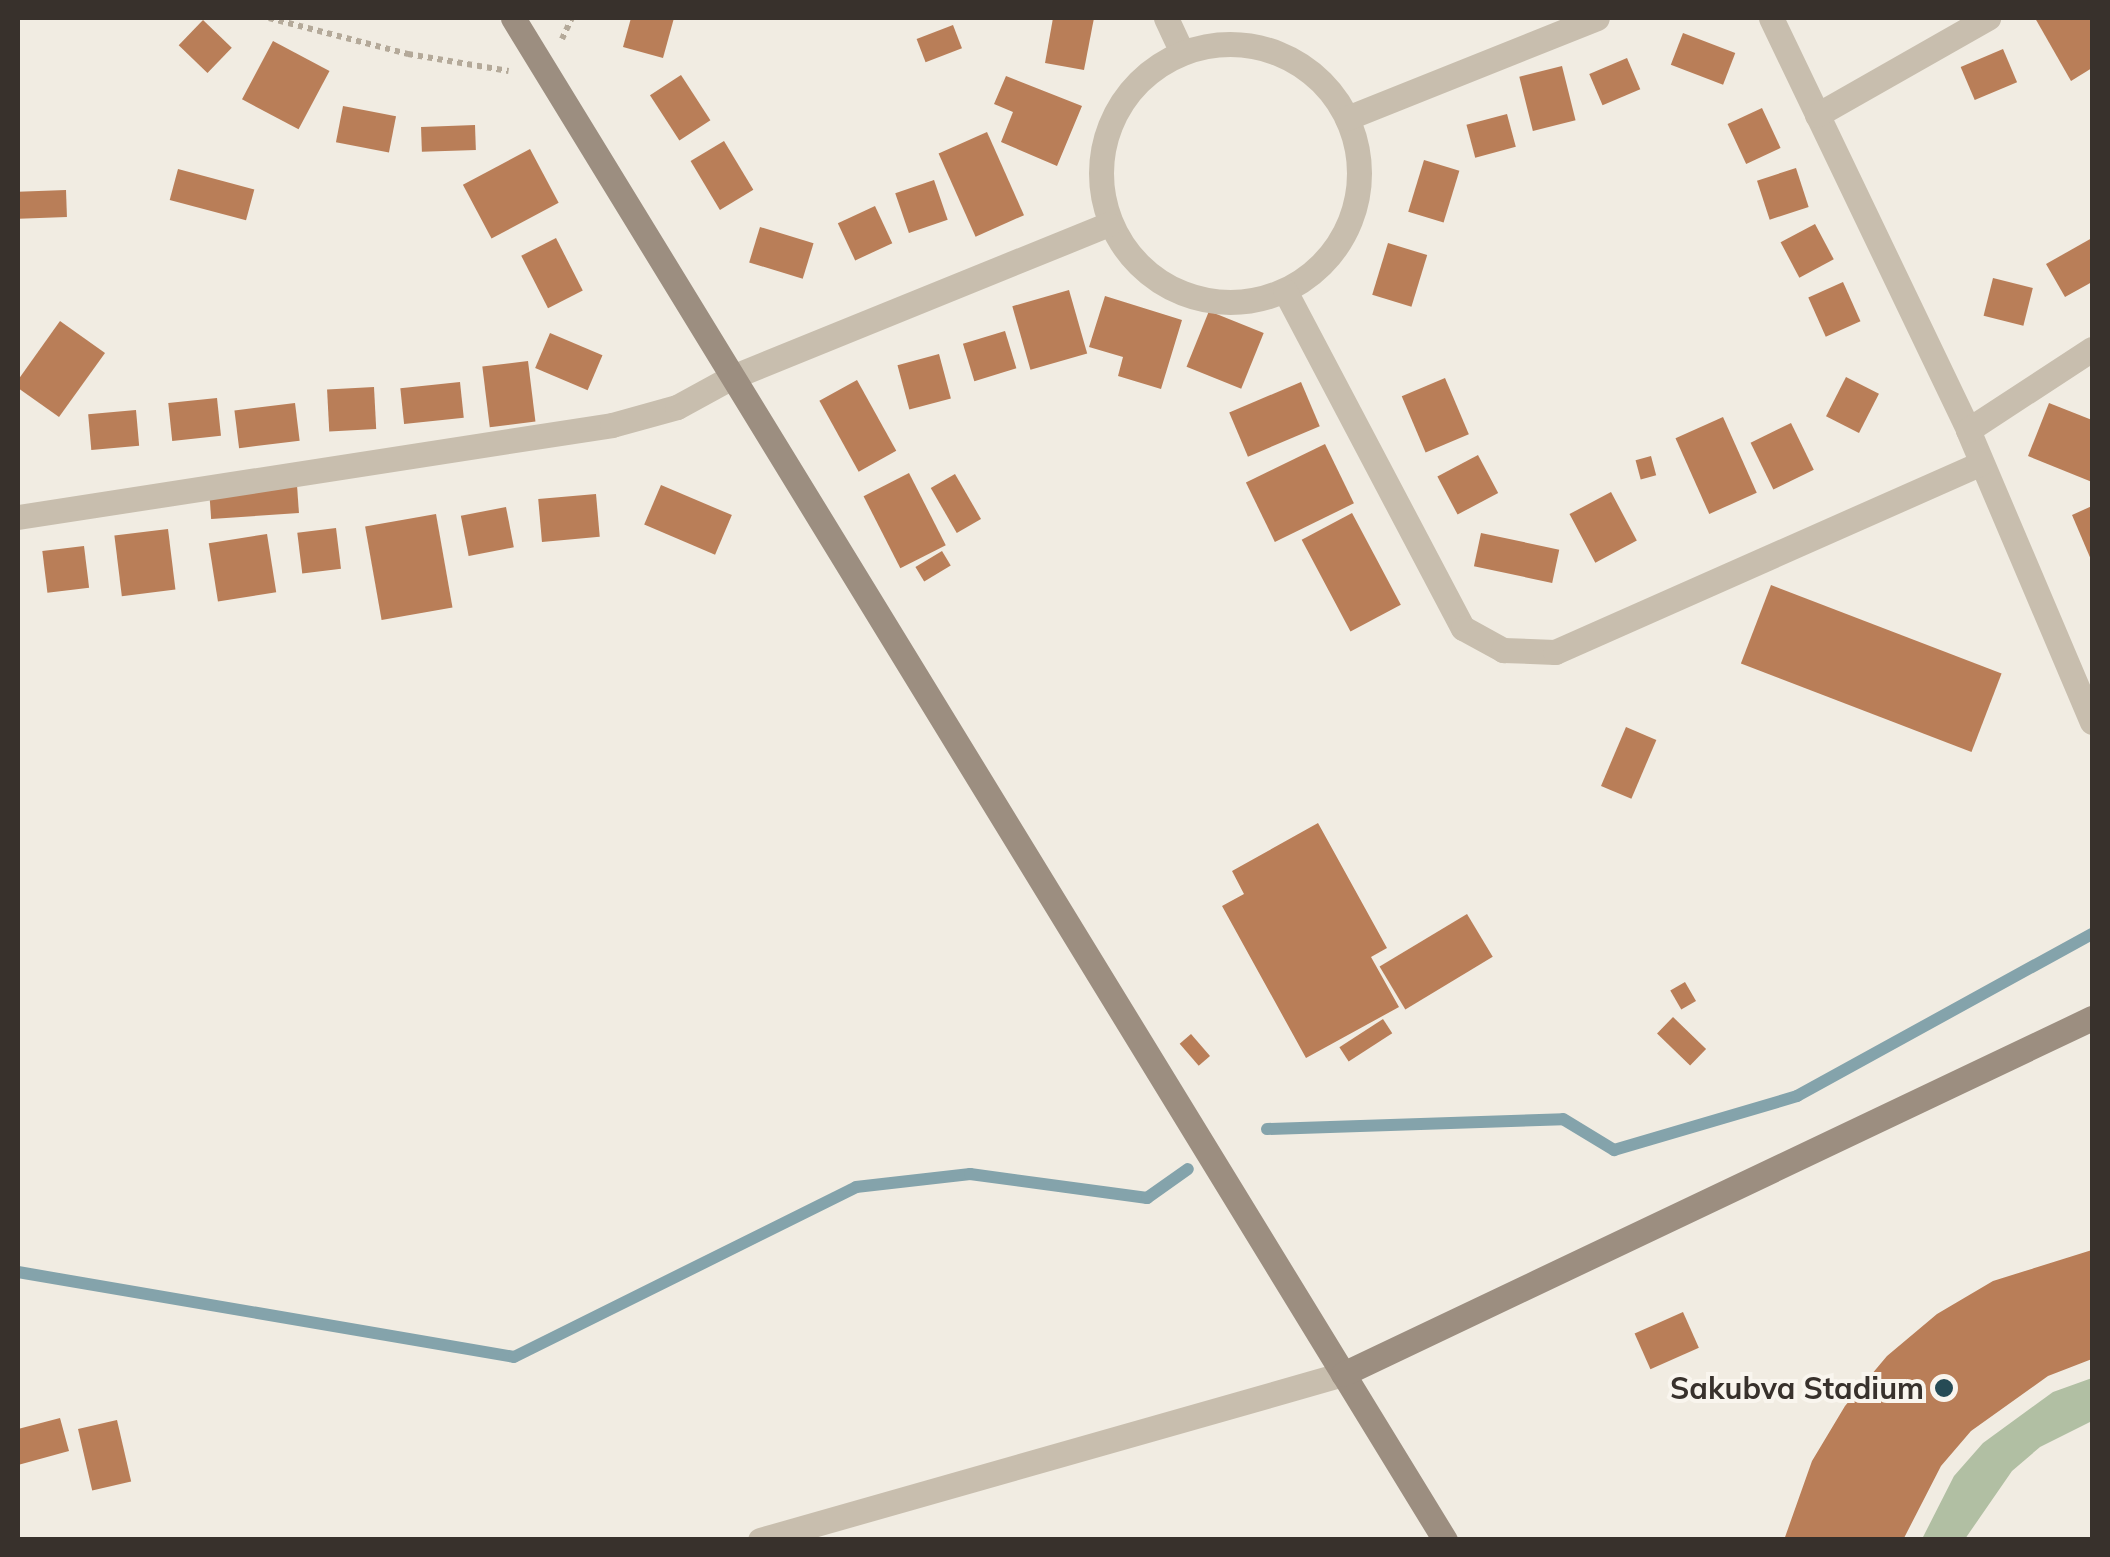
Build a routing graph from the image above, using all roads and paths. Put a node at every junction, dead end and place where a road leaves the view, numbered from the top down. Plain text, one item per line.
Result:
1 (268, 18) edge
2 (513, 18) edge
3 (572, 18) edge
4 (1166, 18) edge
5 (1597, 18) edge
6 (1771, 18) edge
7 (1988, 18) edge
8 (1182, 53) junction
9 (546, 76) junction
10 (1817, 115) junction
11 (1348, 118) junction
12 (1108, 224) junction
13 (1285, 291) junction
14 (2092, 349) edge
15 (732, 377) junction
16 (1968, 430) junction
17 (1980, 464) junction
18 (18, 517) edge
19 (2092, 722) edge
20 (2092, 1018) edge
21 (1343, 1374) junction
22 (760, 1540) edge
23 (1445, 1540) edge

1 - 9 path
2 - 9 street
3 - 9 path
4 - 8 street
5 - 11 street
6 - 10 street
7 - 10 street
8 - 11 street
8 - 12 street
9 - 15 street
10 - 16 street
11 - 13 street
12 - 13 street
12 - 15 street
13 - 17 street
14 - 16 street
15 - 18 street
15 - 21 street
16 - 17 street
17 - 19 street
20 - 21 street
21 - 22 street
21 - 23 street

